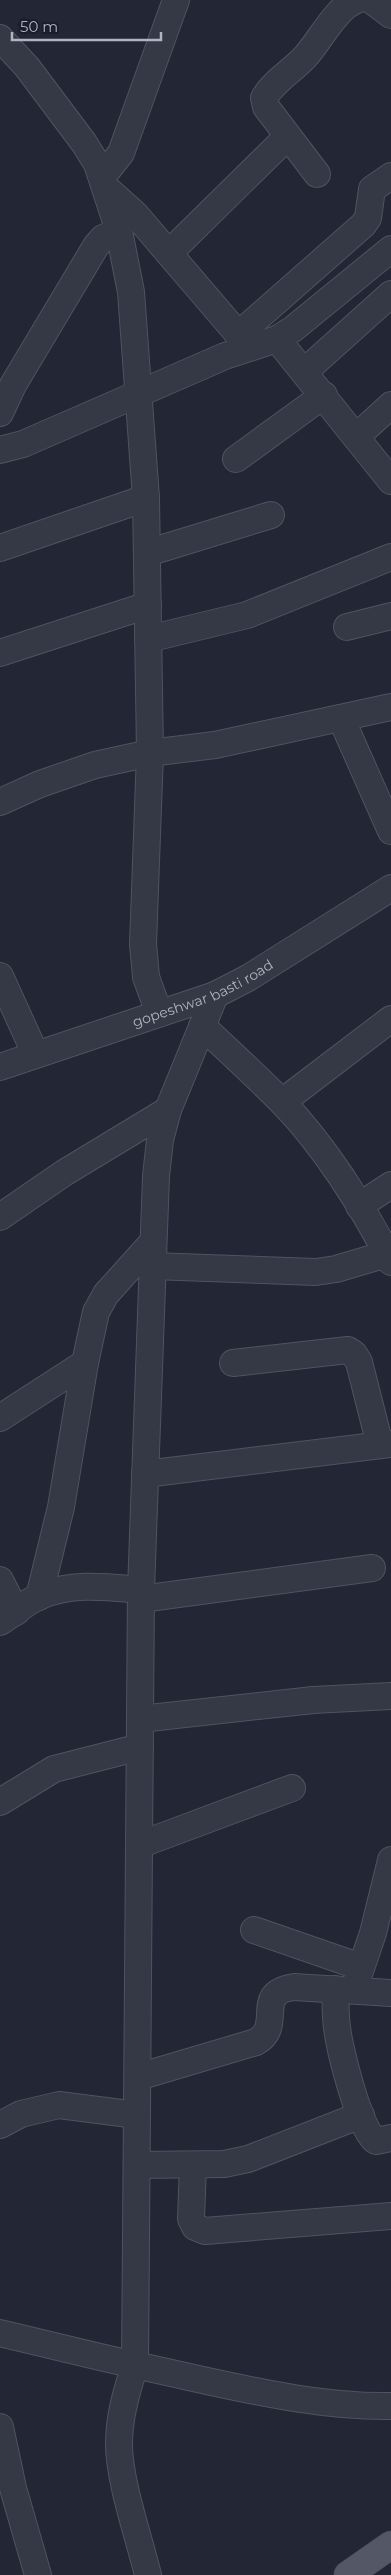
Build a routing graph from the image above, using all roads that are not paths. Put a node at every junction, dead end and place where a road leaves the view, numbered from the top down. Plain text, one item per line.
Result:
1 (176, 0) edge
2 (357, 0) edge
3 (371, 0) edge
4 (391, 15) edge
5 (0, 38) edge
6 (288, 136) junction
7 (317, 174) dead end
8 (391, 176) edge
9 (105, 183) junction
10 (119, 231) junction
11 (391, 249) edge
12 (169, 252) junction
13 (391, 294) edge
14 (277, 339) junction
15 (243, 341) junction
16 (304, 372) junction
17 (140, 394) junction
18 (324, 395) junction
19 (391, 405) edge
20 (0, 413) edge
21 (356, 437) junction
22 (0, 450) edge
23 (236, 458) dead end
24 (387, 468) edge
25 (146, 498) junction
26 (271, 515) dead end
27 (0, 548) edge
28 (147, 553) junction
29 (391, 557) edge
30 (148, 605) junction
31 (391, 616) edge
32 (347, 627) dead end
33 (148, 639) junction
34 (0, 653) edge
35 (391, 707) edge
36 (341, 718) junction
37 (150, 753) junction
38 (0, 802) edge
39 (391, 831) edge
40 (391, 888) edge
41 (0, 976) edge
42 (215, 995) junction
43 (159, 1013) junction
44 (391, 1019) edge
45 (202, 1026) junction
46 (35, 1054) junction
47 (0, 1067) edge
48 (282, 1102) junction
49 (168, 1110) junction
50 (391, 1185) edge
51 (359, 1206) junction
52 (0, 1217) edge
53 (152, 1255) junction
54 (389, 1258) edge
55 (85, 1364) junction
56 (233, 1364) dead end
57 (0, 1418) edge
58 (385, 1444) edge
59 (145, 1474) junction
60 (372, 1568) dead end
61 (0, 1580) edge
62 (141, 1595) junction
63 (39, 1597) junction
64 (8, 1617) edge
65 (391, 1696) edge
66 (140, 1719) junction
67 (140, 1747) junction
68 (292, 1788) dead end
69 (0, 1802) edge
70 (139, 1845) junction
71 (391, 1860) edge
72 (254, 1930) dead end
73 (350, 1982) junction
74 (391, 1993) edge
75 (138, 2077) junction
76 (137, 2115) junction
77 (361, 2115) junction
78 (0, 2125) edge
79 (391, 2138) edge
80 (193, 2165) junction
81 (137, 2166) junction
82 (391, 2216) edge
83 (0, 2333) edge
84 (135, 2366) junction
85 (391, 2406) edge
86 (0, 2427) edge
87 (7, 2493) edge
88 (391, 2545) edge
89 (38, 2575) edge
90 (148, 2575) edge
91 (348, 2575) edge

1 - 9 street
2 - 6 street
3 - 4 street
5 - 9 street
6 - 7 street
6 - 12 street
8 - 15 street
9 - 10 street
9 - 12 street
10 - 17 street
10 - 20 street
11 - 14 street
12 - 15 street
13 - 16 street
14 - 15 street
14 - 16 street
15 - 17 street
16 - 18 street
17 - 22 street
17 - 25 street
18 - 21 street
18 - 23 street
19 - 21 street
21 - 24 street
25 - 27 street
25 - 28 street
26 - 28 street
28 - 30 street
29 - 33 street
30 - 33 street
30 - 34 street
31 - 32 street
33 - 37 street
35 - 36 street
36 - 37 street
36 - 39 street
37 - 38 street
37 - 43 street
40 - 42 street, gopeshwar basti road
41 - 46 street
42 - 43 street, gopeshwar basti road
42 - 45 street
43 - 46 street, gopeshwar basti road
44 - 48 street
45 - 48 street
45 - 49 street
46 - 47 street, gopeshwar basti road
48 - 51 street
49 - 52 street
49 - 53 street
50 - 51 street
51 - 54 street
53 - 54 street
53 - 55 street
53 - 59 street
55 - 57 street
55 - 63 street
56 - 58 street
58 - 59 street
59 - 62 street
60 - 62 street
61 - 64 street
62 - 63 street
62 - 66 street
63 - 64 street
65 - 66 street
66 - 67 street
67 - 69 street
67 - 70 street
68 - 70 street
70 - 75 street
71 - 73 street
72 - 73 street
73 - 74 street
73 - 75 street
73 - 77 street
75 - 76 street
76 - 78 street
76 - 81 street
77 - 79 street
77 - 80 street
80 - 81 street
80 - 82 street
81 - 84 street
83 - 84 street
84 - 85 street
84 - 90 street
86 - 87 street
87 - 89 street
88 - 91 main road

